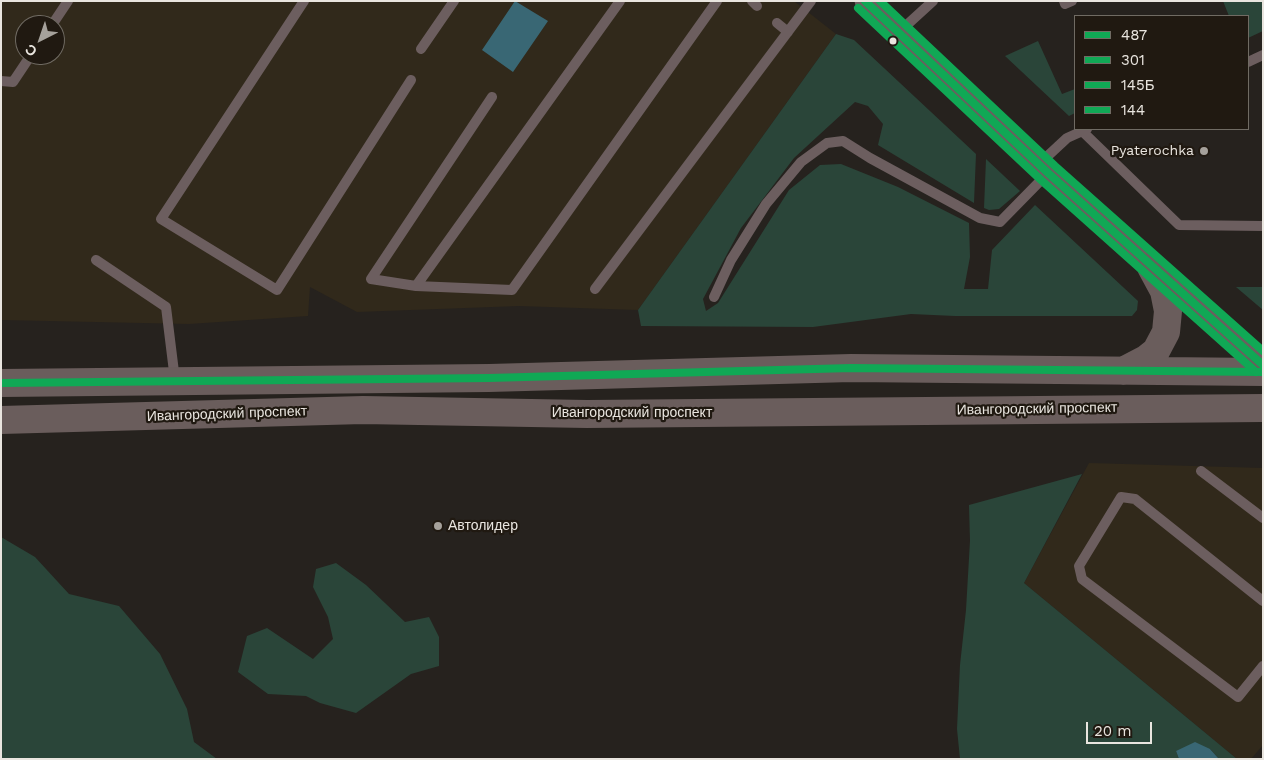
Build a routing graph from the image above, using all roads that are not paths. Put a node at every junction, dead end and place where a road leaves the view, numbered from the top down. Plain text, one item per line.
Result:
1 (68, 1) edge
2 (304, 1) edge
3 (454, 1) edge
4 (620, 1) edge
5 (717, 1) edge
6 (811, 1) edge
7 (865, 1) edge
8 (933, 1) edge
9 (1064, 1) edge
10 (1072, 1) edge
11 (59, 15) edge
12 (777, 23) dead end
13 (788, 32) junction
14 (898, 33) junction
15 (421, 49) dead end
16 (1263, 56) edge
17 (1249, 62) edge
18 (24, 65) edge
19 (411, 80) dead end
20 (1, 81) edge
21 (492, 97) dead end
22 (1085, 130) edge
23 (1044, 168) junction
24 (1263, 226) edge
25 (96, 260) dead end
26 (1151, 267) junction
27 (416, 286) junction
28 (595, 289) dead end
29 (714, 297) dead end
30 (1263, 365) edge
31 (1123, 371) junction
32 (1263, 372) edge
33 (175, 381) junction
34 (1, 383) edge
35 (1263, 408) edge
36 (1, 420) edge
37 (1201, 471) dead end
38 (1263, 518) edge
39 (1263, 601) edge
40 (1263, 666) edge

1 - 11 lane
2 - 19 lane
3 - 15 lane
4 - 27 lane
5 - 27 lane
6 - 13 lane
7 - 14 street
8 - 14 lane
9 - 10 lane
12 - 13 lane
13 - 28 lane
14 - 23 street
16 - 17 lane
18 - 20 lane
21 - 27 lane
22 - 23 lane
22 - 24 lane
23 - 26 street
23 - 29 lane
25 - 33 lane
26 - 30 street
26 - 31 highway
31 - 32 highway
31 - 33 highway
33 - 34 highway
35 - 36 highway, Ивангородский проспект
37 - 38 lane
39 - 40 lane

